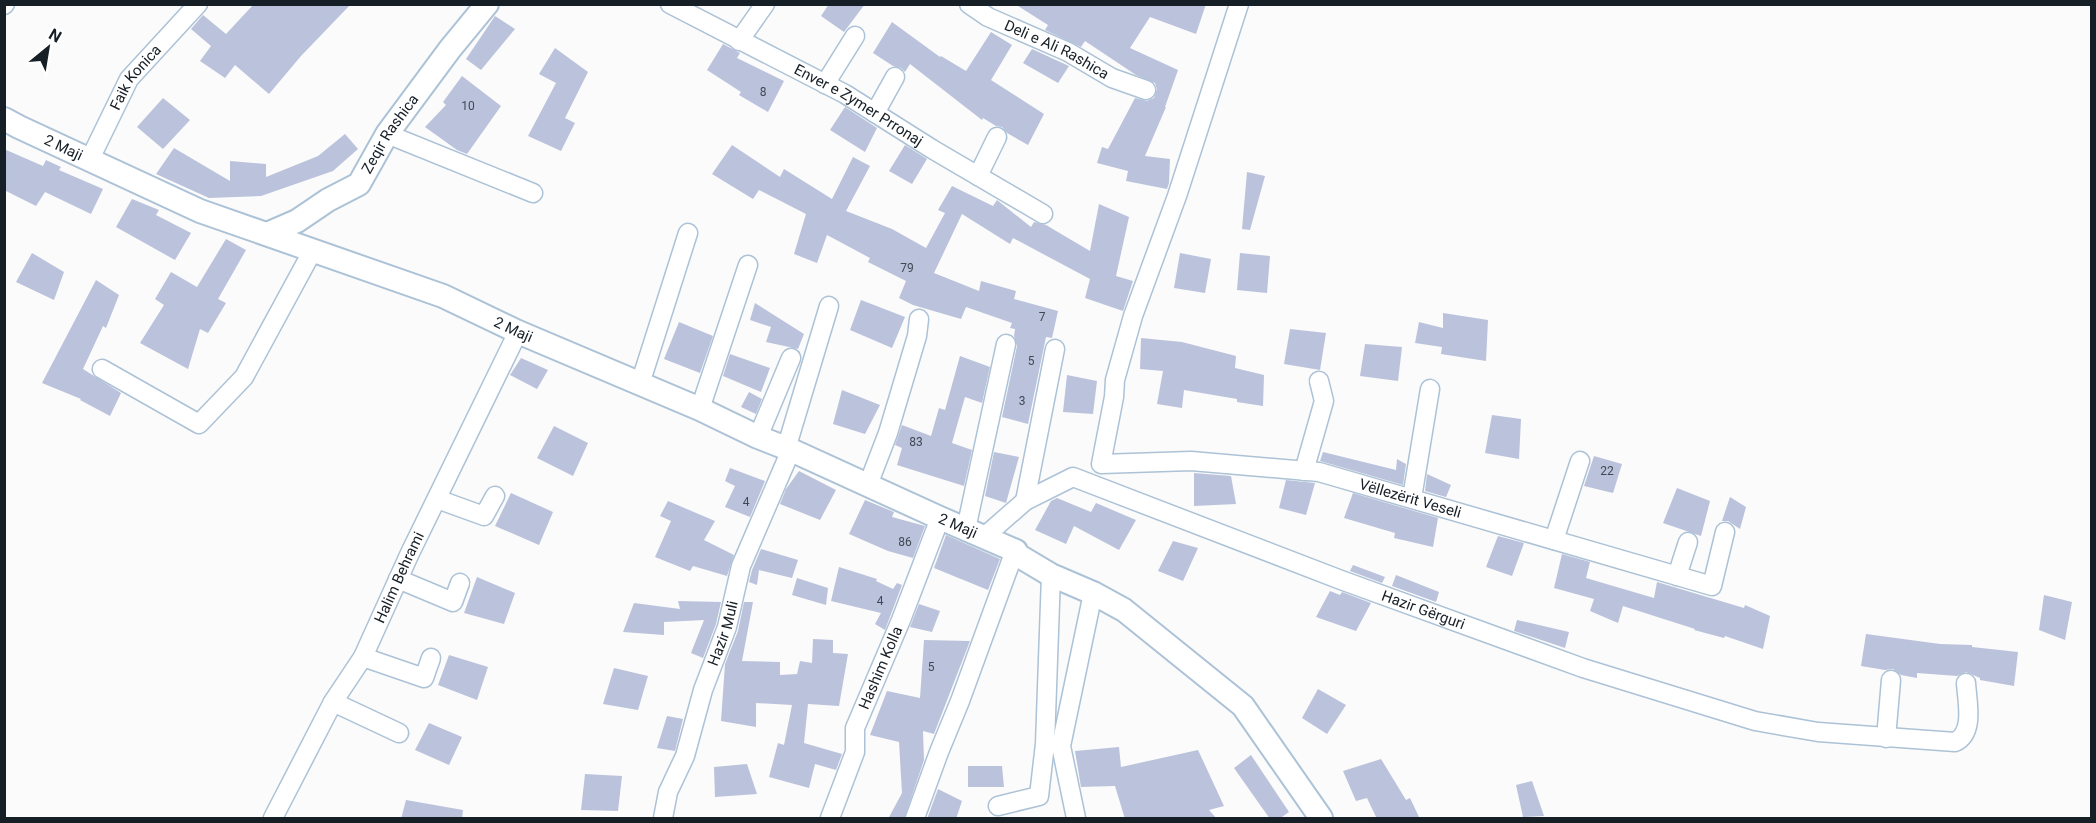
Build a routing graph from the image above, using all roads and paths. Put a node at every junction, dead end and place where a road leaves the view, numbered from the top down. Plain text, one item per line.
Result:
1 (198, 4) edge
2 (487, 4) edge
3 (670, 4) edge
4 (765, 4) edge
5 (969, 4) edge
6 (1239, 4) edge
7 (702, 12) edge
8 (855, 36) dead end
9 (739, 41) junction
10 (895, 77) dead end
11 (825, 84) junction
12 (1146, 90) dead end
13 (875, 113) junction
14 (4, 119) edge
15 (387, 134) junction
16 (997, 138) dead end
17 (90, 159) junction
18 (978, 176) junction
19 (533, 193) dead end
20 (1043, 214) dead end
21 (688, 232) dead end
22 (267, 234) junction
23 (312, 250) junction
24 (748, 265) dead end
25 (829, 306) dead end
26 (919, 319) dead end
27 (518, 332) junction
28 (1006, 344) dead end
29 (1055, 349) dead end
30 (791, 358) dead end
31 (102, 369) dead end
32 (1319, 381) dead end
33 (640, 384) junction
34 (1430, 389) dead end
35 (700, 409) junction
36 (758, 437) junction
37 (788, 449) junction
38 (1581, 461) dead end
39 (1101, 464) junction
40 (1304, 471) junction
41 (1073, 477) junction
42 (868, 485) junction
43 (495, 496) dead end
44 (1412, 498) junction
45 (437, 499) junction
46 (1025, 501) junction
47 (940, 518) junction
48 (1725, 532) dead end
49 (975, 533) junction
50 (1554, 540) junction
51 (1688, 542) dead end
52 (1014, 553) junction
53 (1051, 575) junction
54 (1677, 576) junction
55 (398, 579) junction
56 (460, 583) dead end
57 (1093, 593) junction
58 (363, 657) junction
59 (431, 658) dead end
60 (1891, 680) dead end
61 (1966, 683) dead end
62 (333, 702) junction
63 (399, 733) dead end
64 (1886, 738) junction
65 (998, 807) dead end
66 (273, 819) edge
67 (663, 819) edge
68 (830, 819) edge
69 (915, 819) edge
70 (1076, 819) edge
71 (1321, 819) edge

1 - 17 street, Faik Konica
2 - 15 street, Zeqir Rashica
3 - 7 street, Enver e Zymer Prronaj
4 - 9 street
5 - 12 street, Deli e Ali Rashica
6 - 39 street
7 - 9 street, Enver e Zymer Prronaj
8 - 11 street
9 - 11 street, Enver e Zymer Prronaj
10 - 13 street
11 - 13 street, Enver e Zymer Prronaj
13 - 18 street, Enver e Zymer Prronaj
14 - 17 street, 2 Maji
15 - 19 street
15 - 22 street, Zeqir Rashica
16 - 18 street
17 - 22 street, 2 Maji
18 - 20 street, Enver e Zymer Prronaj
21 - 33 street
22 - 23 street, 2 Maji
23 - 27 street, 2 Maji
23 - 31 street
24 - 35 street
25 - 37 street, Hazir Muli
26 - 42 street
27 - 33 street, 2 Maji
27 - 45 street, Halim Behrami
28 - 49 street
29 - 46 street
30 - 36 street
32 - 40 street
33 - 35 street, 2 Maji
34 - 44 street
35 - 36 street, 2 Maji
36 - 37 street, 2 Maji
37 - 42 street, 2 Maji
37 - 67 street, Hazir Muli
38 - 50 street
39 - 40 street, Vëllezërit Veseli
39 - 41 street, Vëllezërit Veseli
40 - 44 street, Vëllezërit Veseli
41 - 46 street
41 - 64 street, Hazir Gërguri
42 - 47 street, 2 Maji
43 - 45 street
44 - 50 street, Vëllezërit Veseli
45 - 55 street, Halim Behrami
46 - 49 street
47 - 49 street, 2 Maji
47 - 68 street, Hashim Kolla
48 - 54 street, Vëllezërit Veseli
49 - 52 street, 2 Maji
50 - 54 street, Vëllezërit Veseli
51 - 54 street
52 - 53 street, 2 Maji
52 - 69 street
53 - 57 street, 2 Maji
53 - 65 street
55 - 56 street
55 - 58 street, Halim Behrami
57 - 70 street
57 - 71 street, 2 Maji
58 - 59 street
58 - 62 street, Halim Behrami
60 - 64 street
61 - 64 street, Hazir Gërguri
62 - 63 street
62 - 66 street, Halim Behrami

